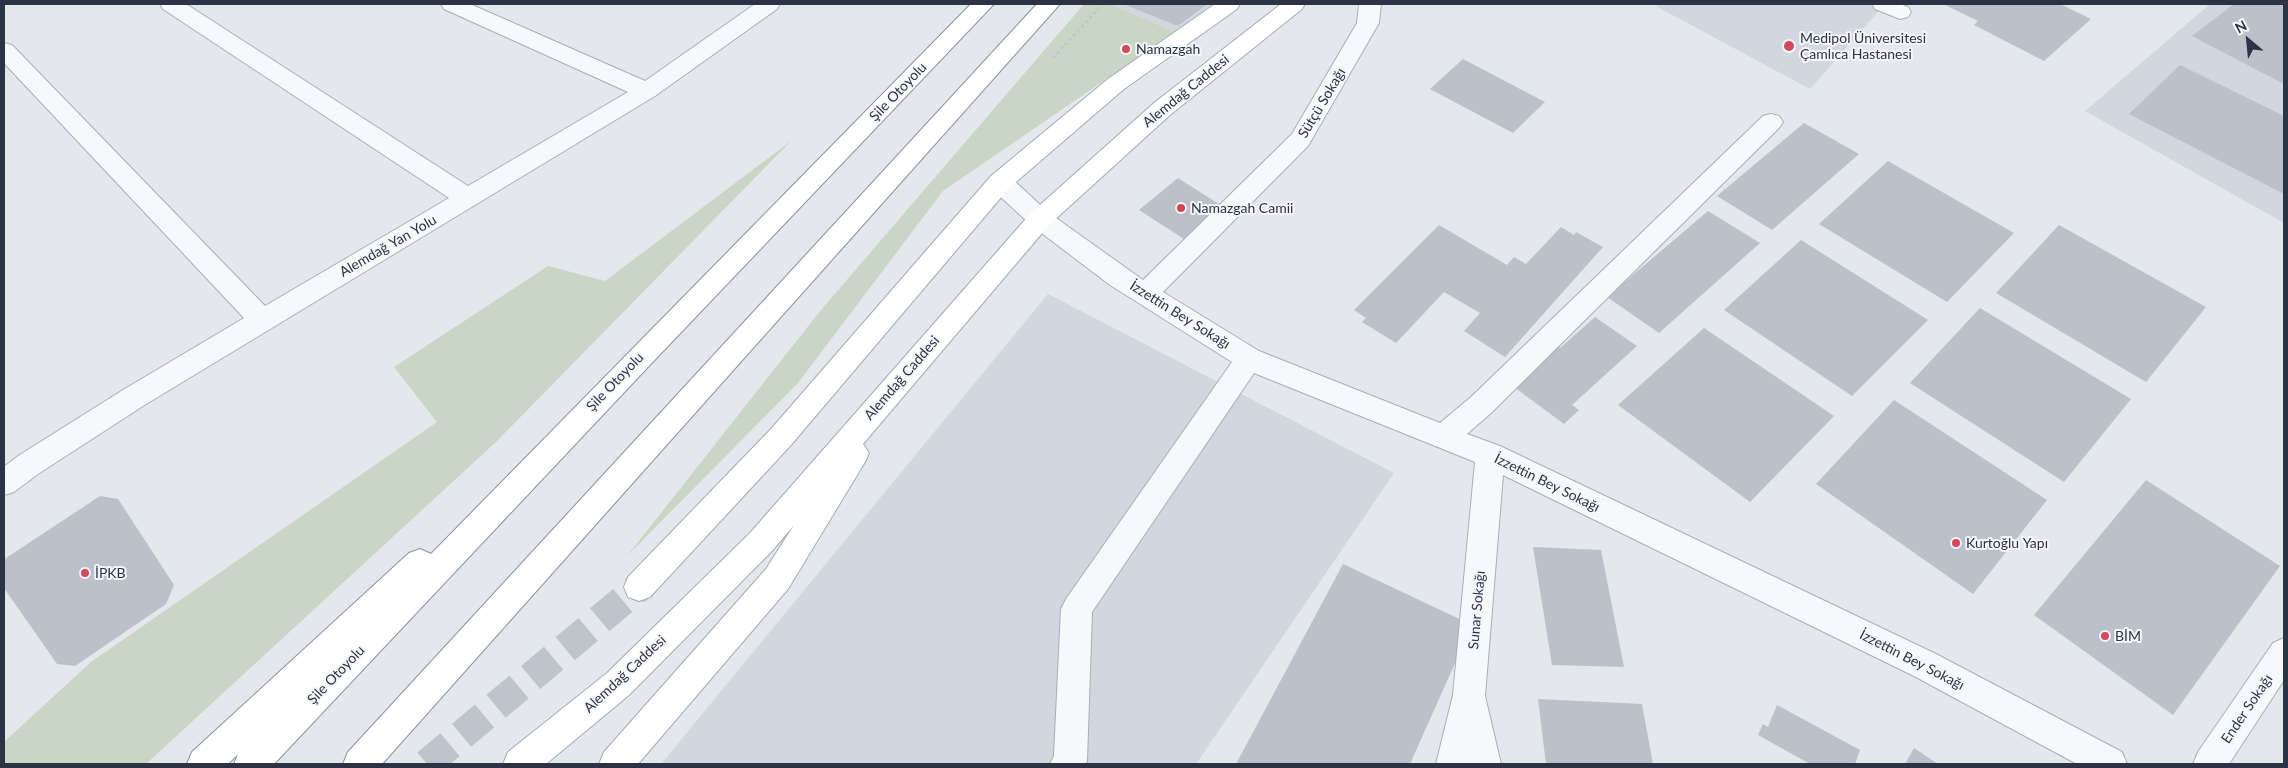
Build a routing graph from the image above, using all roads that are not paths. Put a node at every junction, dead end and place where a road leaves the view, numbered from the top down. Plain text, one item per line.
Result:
1 (172, 4) edge
2 (452, 4) edge
3 (769, 4) edge
4 (983, 4) edge
5 (1049, 4) edge
6 (1229, 4) edge
7 (1294, 4) edge
8 (1370, 4) edge
9 (4, 50) edge
10 (647, 91) junction
11 (1771, 122) dead end
12 (1000, 182) junction
13 (469, 199) junction
14 (1040, 218) junction
15 (1145, 294) junction
16 (262, 320) junction
17 (638, 359) junction
18 (1249, 359) junction
19 (900, 380) junction
20 (1445, 436) junction
21 (1490, 455) junction
22 (4, 483) edge
23 (639, 587) tunnel mouth
24 (2284, 653) edge
25 (1469, 695) junction
26 (204, 764) edge
27 (251, 764) edge
28 (360, 764) edge
29 (520, 764) edge
30 (616, 764) edge
31 (1067, 764) edge
32 (1453, 764) edge
33 (1484, 764) edge
34 (2110, 764) edge
35 (2210, 764) edge

1 - 13 street
2 - 10 street
3 - 10 street, Alemdağ Yan Yolu
4 - 17 main road, Şile Otoyolu
5 - 28 main road
6 - 12 main road
7 - 14 main road, Alemdağ Caddesi
8 - 15 street, Sütçü Sokağı
9 - 16 street
10 - 13 street, Alemdağ Yan Yolu
11 - 20 street
12 - 14 street, İzzettin Bey Sokağı
12 - 23 main road
13 - 16 street, Alemdağ Yan Yolu
14 - 15 street, İzzettin Bey Sokağı
14 - 19 main road, Alemdağ Caddesi
15 - 18 street, İzzettin Bey Sokağı
16 - 22 street, Alemdağ Yan Yolu
17 - 26 main road
17 - 27 main road, Şile Otoyolu
18 - 20 street, İzzettin Bey Sokağı
18 - 31 street
19 - 29 main road, Alemdağ Caddesi
19 - 30 main road
20 - 21 street, İzzettin Bey Sokağı
21 - 25 street, Sunar Sokağı
21 - 34 street, İzzettin Bey Sokağı
24 - 35 street, Ender Sokağı
25 - 32 street, Sunar Sokağı
25 - 33 street

